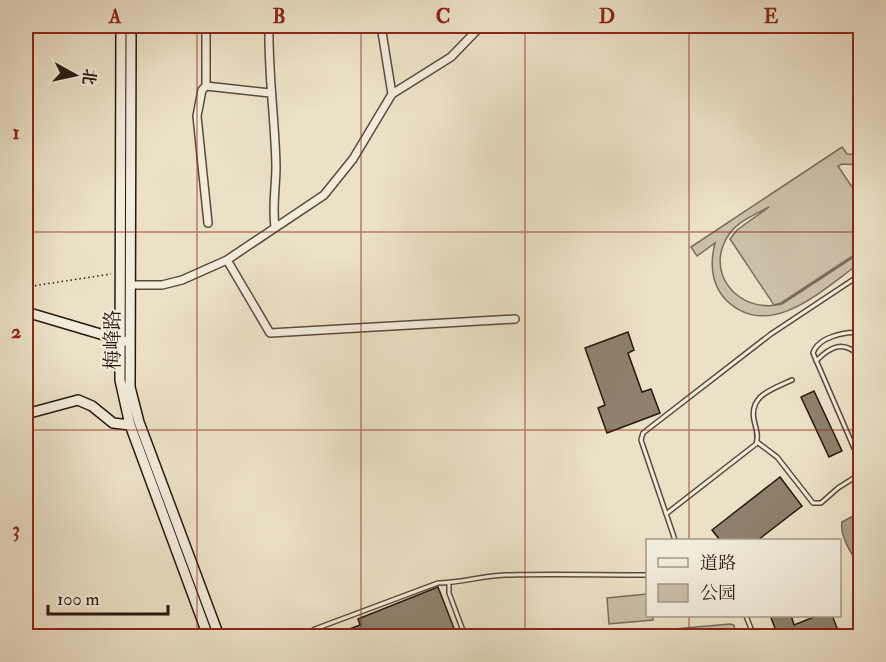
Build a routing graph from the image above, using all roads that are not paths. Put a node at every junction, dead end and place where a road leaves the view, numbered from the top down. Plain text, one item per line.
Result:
1 (121, 26) edge
2 (131, 26) edge
3 (206, 26) edge
4 (269, 26) edge
5 (381, 26) edge
6 (481, 26) edge
7 (206, 86) junction
8 (270, 93) junction
9 (392, 94) junction
10 (208, 223) dead end
11 (275, 227) junction
12 (227, 260) junction
13 (861, 275) edge
14 (130, 285) junction
15 (26, 312) edge
16 (515, 319) dead end
17 (861, 333) edge
18 (124, 342) junction
19 (861, 354) edge
20 (816, 361) junction
21 (792, 380) dead end
22 (26, 414) edge
23 (130, 425) junction
24 (757, 442) junction
25 (861, 462) edge
26 (861, 474) edge
27 (666, 514) junction
28 (675, 539) edge
29 (646, 574) edge
30 (449, 585) junction
31 (747, 617) edge
32 (217, 633) edge
33 (208, 636) edge
34 (312, 636) edge
35 (465, 636) edge
36 (754, 636) edge

1 - 18 main road, 梅峰路
2 - 14 main road, 梅峰路
3 - 7 street
4 - 8 street
5 - 9 street
6 - 9 street
7 - 8 street
7 - 10 street
8 - 11 street
9 - 11 street
11 - 12 street
12 - 14 street
12 - 16 street
13 - 27 lane
14 - 18 main road, 梅峰路
15 - 18 main road
17 - 20 lane
18 - 23 main road, 梅峰路
18 - 32 main road, 梅峰路
19 - 20 lane
20 - 25 lane
21 - 24 lane
22 - 23 main road
23 - 33 main road, 梅峰路
24 - 26 lane
24 - 27 lane
27 - 28 lane
29 - 30 lane
30 - 34 lane
30 - 35 lane
31 - 36 lane
32 - 33 main road, 梅峰路

